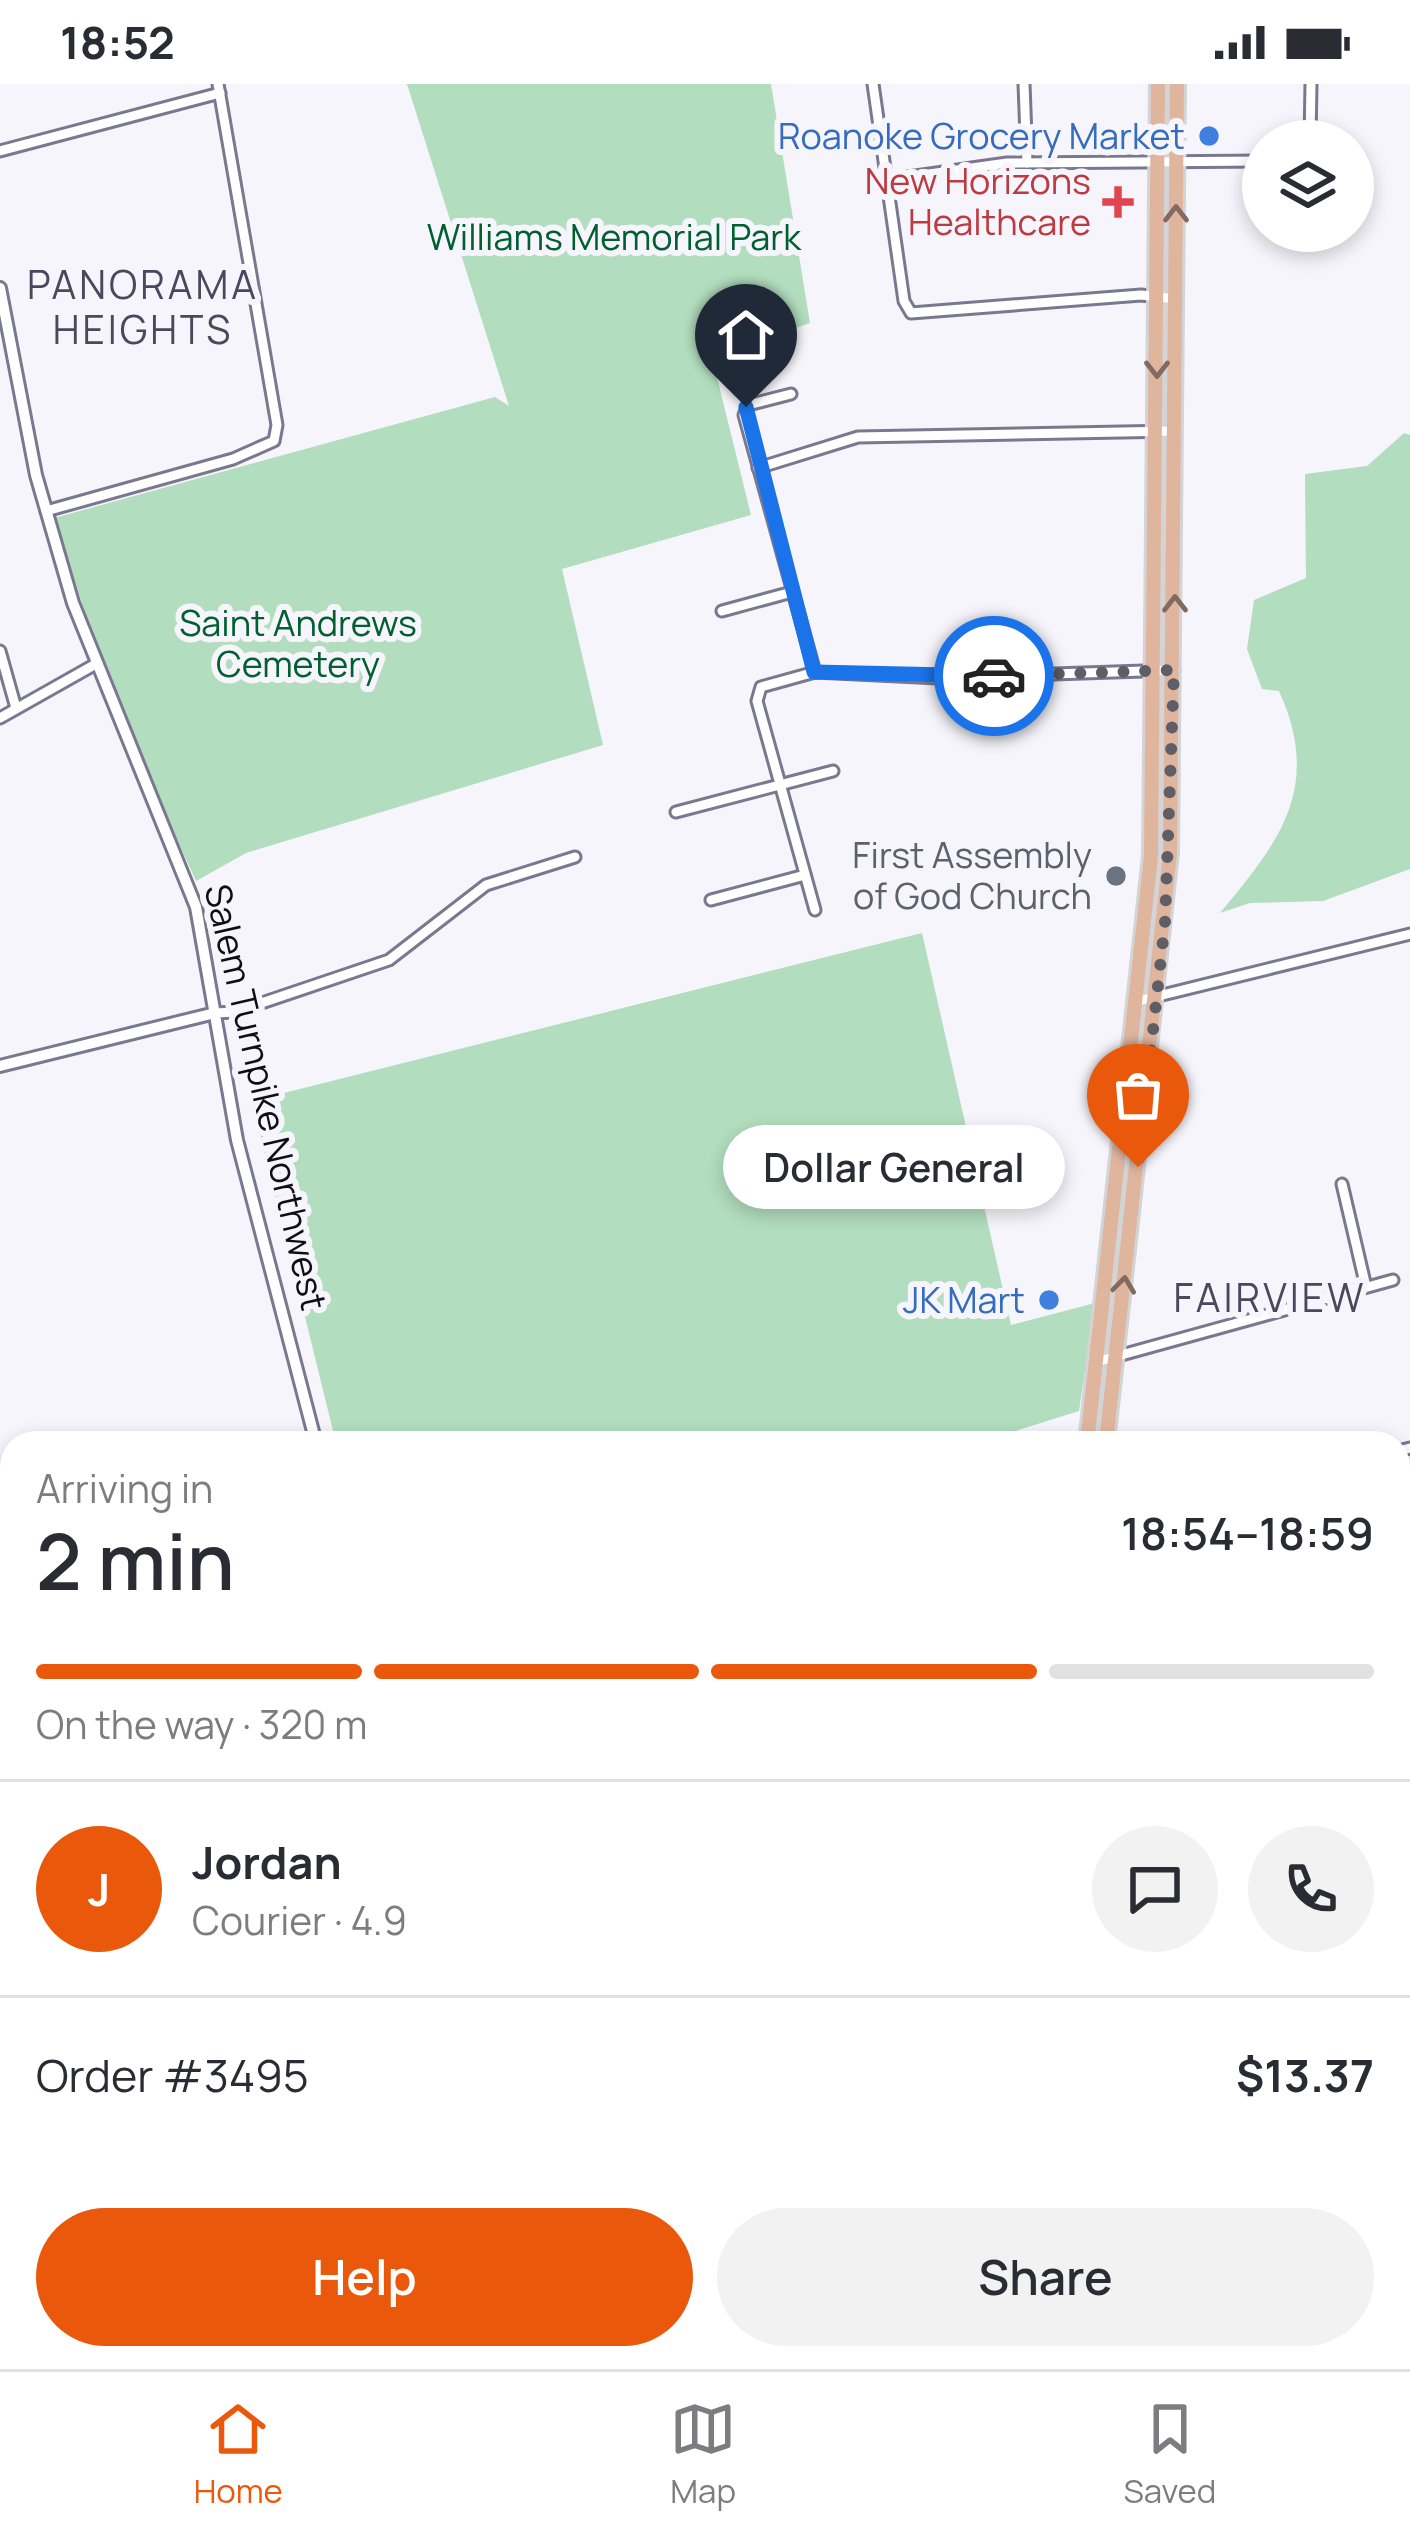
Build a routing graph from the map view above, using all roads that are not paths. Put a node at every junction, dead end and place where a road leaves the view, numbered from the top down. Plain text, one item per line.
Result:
1 (873, 84) edge
2 (1024, 84) edge
3 (1158, 84) edge
4 (1177, 84) edge
5 (1311, 84) edge
6 (219, 89) edge
7 (1310, 120) edge
8 (0, 151) edge
9 (1242, 161) edge
10 (1027, 163) junction
11 (1158, 163) junction
12 (1177, 163) junction
13 (887, 180) junction
14 (0, 287) edge
15 (1157, 296) junction
16 (1176, 299) junction
17 (2, 316) edge
18 (791, 394) dead end
19 (1156, 430) junction
20 (1175, 431) junction
21 (758, 468) junction
22 (46, 511) junction
23 (792, 592) junction
24 (722, 611) dead end
25 (0, 651) edge
26 (94, 665) junction
27 (1174, 670) junction
28 (1155, 671) junction
29 (814, 672) junction
30 (16, 709) junction
31 (0, 718) edge
32 (833, 771) dead end
33 (780, 785) junction
34 (676, 812) dead end
35 (575, 857) dead end
36 (805, 874) junction
37 (711, 900) dead end
38 (815, 910) dead end
39 (1410, 934) edge
40 (1157, 1000) junction
41 (1138, 1001) junction
42 (214, 1013) junction
43 (0, 1066) edge
44 (1342, 1184) dead end
45 (1393, 1280) dead end
46 (1366, 1287) junction
47 (1116, 1355) junction
48 (1096, 1362) junction
49 (313, 1431) edge
50 (1088, 1431) edge
51 (1107, 1431) edge

1 - 13 street
2 - 10 street
3 - 11 main road
4 - 12 main road
5 - 7 street
6 - 8 street
6 - 22 street
9 - 12 street
10 - 11 street
10 - 13 street
11 - 12 street
11 - 15 main road
16 -> 12 main road
13 - 15 street
14 - 17 street, Salem Turnpike Northwest
15 - 16 street
15 -> 19 main road
16 - 20 main road
17 - 22 street, Salem Turnpike Northwest
18 - 21 street
19 - 20 street
19 - 21 street
19 - 28 main road
27 -> 20 main road
21 - 23 street
22 - 26 street, Salem Turnpike Northwest
23 - 24 street
23 - 29 street
25 - 30 street
26 - 30 street
26 - 42 street, Salem Turnpike Northwest
27 - 28 street
27 - 40 main road
28 - 29 street
28 - 41 main road
29 - 33 street
30 - 31 street
32 - 33 street
33 - 34 street
33 - 36 street
35 - 42 street
36 - 37 street
36 - 38 street
39 - 40 street
40 - 41 street
47 -> 40 main road
41 - 48 main road
42 - 43 street
42 - 49 street, Salem Turnpike Northwest
44 - 46 street
45 - 46 street
46 - 47 street
47 - 48 street
47 - 51 main road
48 - 50 main road

